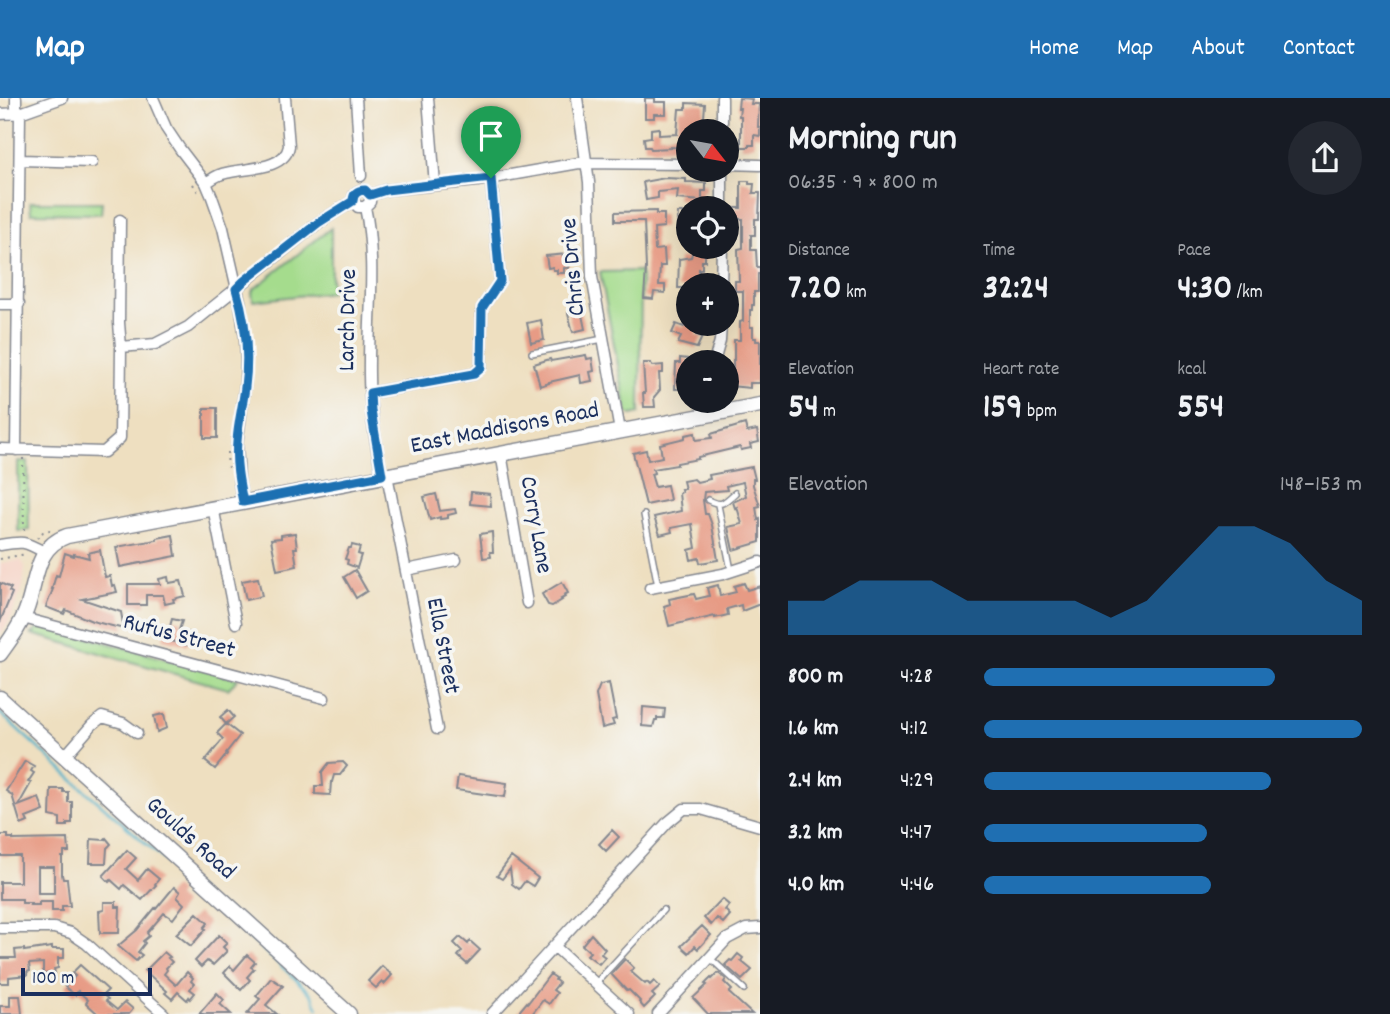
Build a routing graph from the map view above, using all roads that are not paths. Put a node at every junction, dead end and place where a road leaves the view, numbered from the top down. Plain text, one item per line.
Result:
1 (16, 98) edge
2 (62, 98) edge
3 (153, 98) edge
4 (285, 98) edge
5 (356, 98) edge
6 (428, 98) edge
7 (578, 98) edge
8 (722, 98) edge
9 (20, 113) junction
10 (0, 114) edge
11 (722, 119) edge
12 (20, 160) junction
13 (92, 162) dead end
14 (587, 164) junction
15 (676, 164) edge
16 (739, 164) edge
17 (760, 164) edge
18 (361, 176) dead end
19 (491, 178) junction
20 (206, 183) junction
21 (435, 185) junction
22 (370, 195) junction
23 (353, 201) junction
24 (365, 207) junction
25 (120, 220) dead end
26 (236, 289) junction
27 (0, 304) edge
28 (19, 304) junction
29 (603, 340) junction
30 (121, 347) junction
31 (532, 353) dead end
32 (370, 393) junction
33 (760, 405) edge
34 (739, 406) edge
35 (688, 413) edge
36 (620, 431) junction
37 (0, 449) edge
38 (20, 450) junction
39 (501, 453) junction
40 (384, 475) junction
41 (735, 493) dead end
42 (708, 500) dead end
43 (243, 502) junction
44 (718, 505) junction
45 (213, 508) junction
46 (644, 515) dead end
47 (0, 545) edge
48 (40, 547) junction
49 (456, 560) dead end
50 (760, 562) edge
51 (406, 570) junction
52 (731, 571) junction
53 (654, 587) joint
54 (527, 603) dead end
55 (23, 618) junction
56 (236, 623) dead end
57 (0, 654) edge
58 (0, 698) edge
59 (324, 698) dead end
60 (437, 729) dead end
61 (137, 733) dead end
62 (65, 757) junction
63 (760, 826) edge
64 (663, 910) dead end
65 (0, 928) edge
66 (760, 928) edge
67 (554, 946) junction
68 (709, 958) junction
69 (596, 983) junction
70 (744, 989) dead end
71 (347, 1013) edge
72 (164, 1014) edge
73 (492, 1014) edge
74 (629, 1014) edge
75 (658, 1014) edge

1 - 9 street
2 - 9 street
3 - 20 street
4 - 20 street
5 - 18 street
6 - 21 street
7 - 14 street, Chris Drive
8 - 11 street
9 - 10 street
9 - 12 street
12 - 13 street
12 - 28 street
14 - 15 street
14 - 19 street
14 - 29 street, Chris Drive
16 - 17 street
19 - 21 street
19 - 32 street
20 - 26 street
21 - 22 street
22 - 23 street
22 - 24 street
23 - 24 street
23 - 26 street
24 - 32 street, Larch Drive
25 - 30 street
26 - 30 street
26 - 43 street
27 - 28 street
28 - 38 street
29 - 31 lane
29 - 36 street, Chris Drive
30 - 38 street
32 - 40 street, Larch Drive
33 - 34 street, East Maddisons Road
35 - 36 street, East Maddisons Road
36 - 39 street, East Maddisons Road
37 - 38 street
39 - 40 street, East Maddisons Road
39 - 54 street, Corry Lane
40 - 43 street, East Maddisons Road
40 - 51 street, Ella Street
41 - 44 lane
42 - 44 lane
43 - 45 street, East Maddisons Road
44 - 52 lane
45 - 48 street, East Maddisons Road
45 - 56 street
46 - 53 lane
47 - 48 street
48 - 55 street
49 - 51 street, Ella Street
50 - 52 street
51 - 60 street, Ella Street
52 - 53 street
55 - 57 street
55 - 59 street, Rufus Street
58 - 62 street, Goulds Road
61 - 62 street
62 - 71 street, Goulds Road
63 - 67 street
64 - 69 lane
65 - 72 street
66 - 68 street
67 - 69 street
67 - 73 street
68 - 70 lane
68 - 75 street
69 - 74 street

